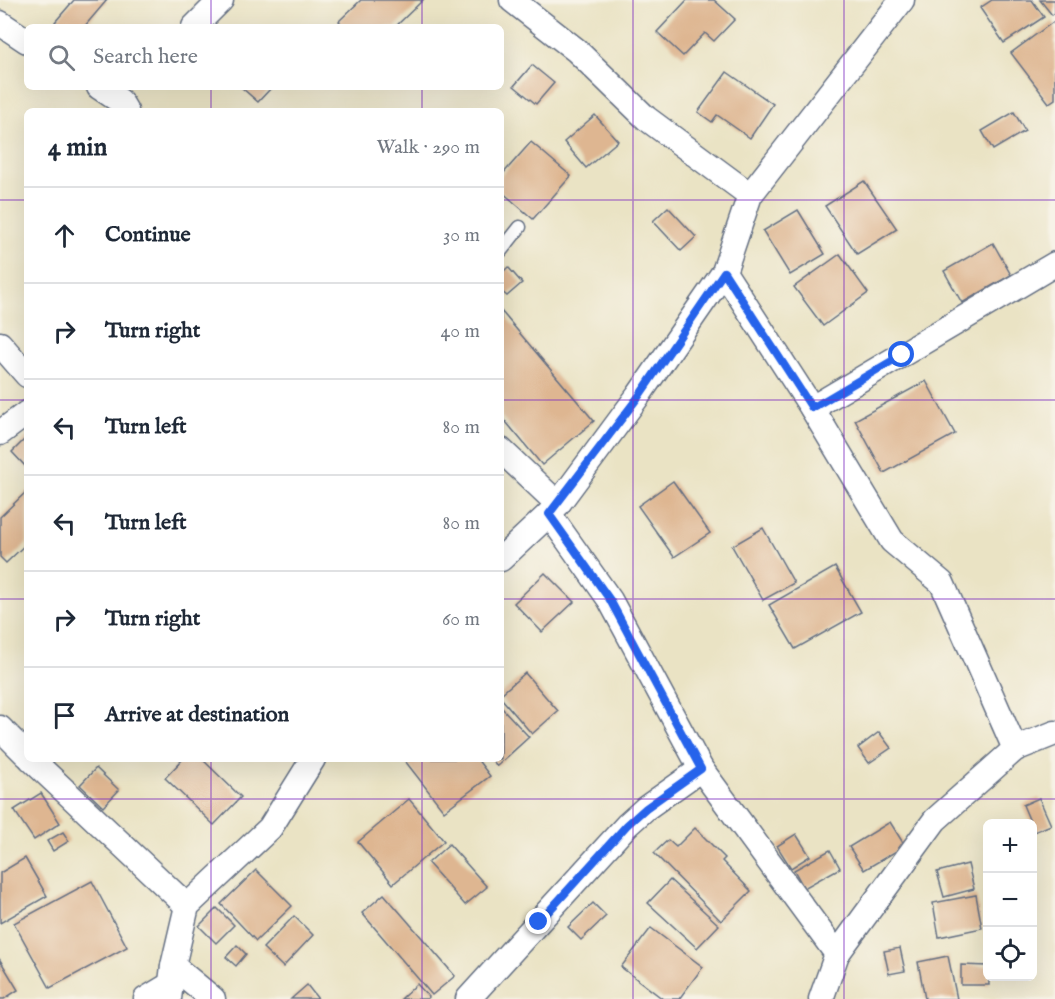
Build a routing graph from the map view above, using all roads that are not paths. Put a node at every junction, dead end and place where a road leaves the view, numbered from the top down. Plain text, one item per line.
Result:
1 (221, 0) edge
2 (902, 0) edge
3 (525, 4) edge
4 (0, 23) edge
5 (197, 24) edge
6 (24, 39) edge
7 (105, 90) edge
8 (127, 100) edge
9 (750, 195) junction
10 (520, 227) dead end
11 (504, 247) edge
12 (1055, 264) edge
13 (724, 272) junction
14 (0, 344) edge
15 (24, 372) edge
16 (812, 408) junction
17 (24, 415) edge
18 (0, 433) edge
19 (504, 453) edge
20 (553, 509) junction
21 (504, 556) edge
22 (0, 728) edge
23 (1055, 733) edge
24 (1015, 749) junction
25 (24, 752) edge
26 (34, 762) edge
27 (312, 762) edge
28 (701, 769) junction
29 (187, 906) junction
30 (837, 954) junction
31 (171, 983) edge
32 (146, 999) edge
33 (213, 999) edge
34 (468, 999) edge
35 (821, 999) edge

1 - 5 street
2 - 9 street
3 - 9 street
4 - 6 street
7 - 8 street
9 - 13 street
10 - 11 lane
12 - 16 street
13 - 16 street
13 - 20 street
14 - 15 street
16 - 24 street
17 - 18 street
19 - 20 street
20 - 21 street
20 - 28 street
22 - 25 street
23 - 24 street
24 - 30 street
26 - 29 street
27 - 29 street
28 - 30 street
28 - 34 street
29 - 31 street
30 - 35 street
31 - 32 street
31 - 33 street

